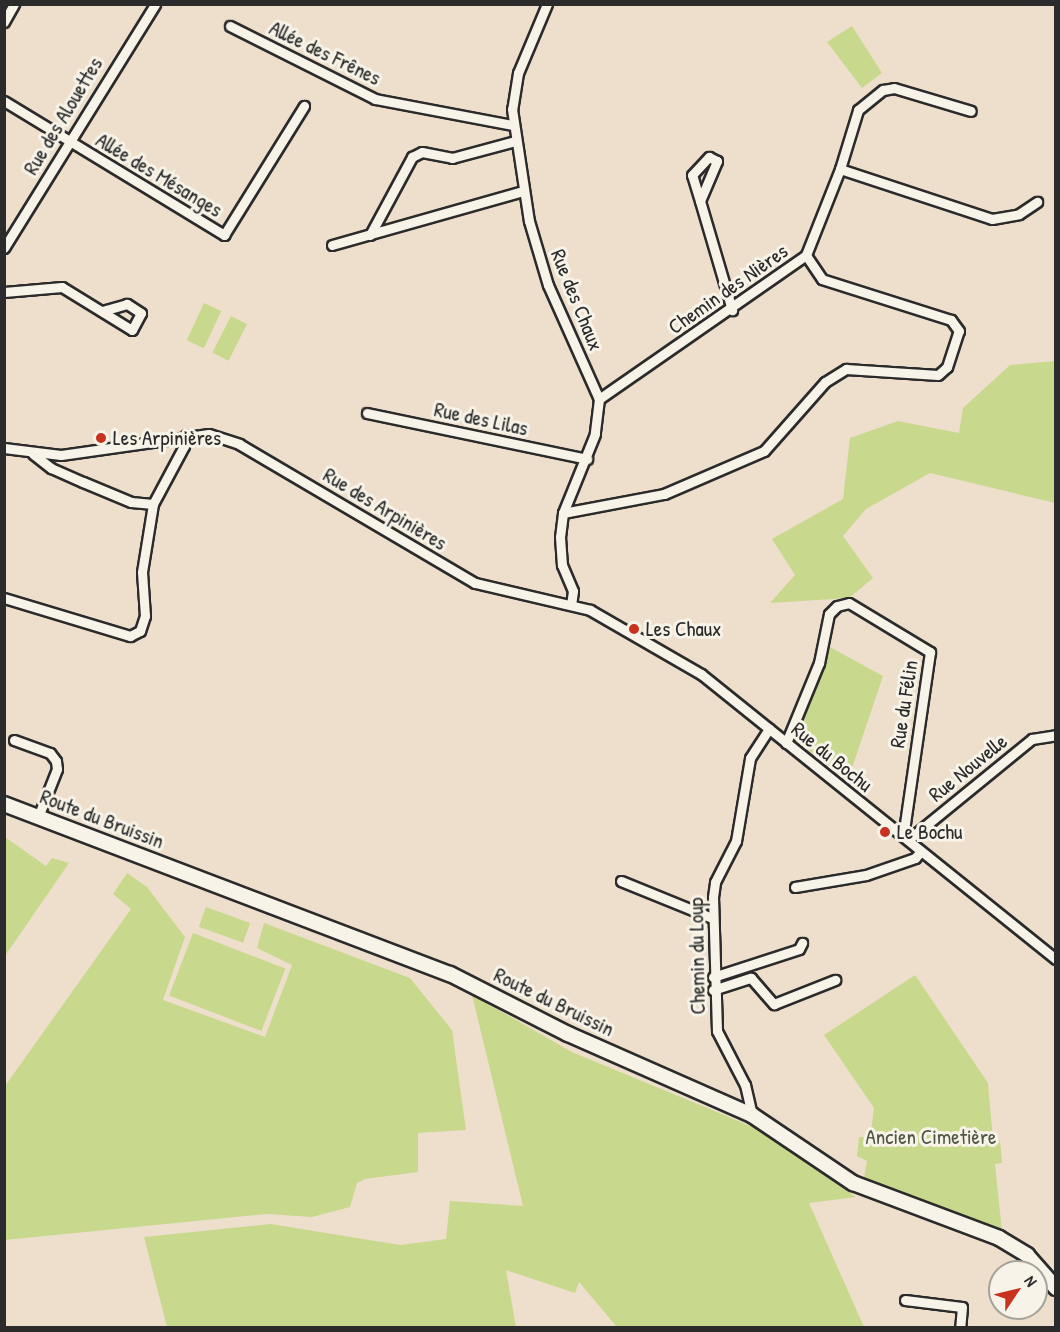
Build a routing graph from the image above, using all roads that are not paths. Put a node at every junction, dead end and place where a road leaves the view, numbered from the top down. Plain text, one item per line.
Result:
1 (15, 4) edge
2 (155, 4) edge
3 (547, 4) edge
4 (4, 22) edge
5 (230, 26) dead end
6 (4, 101) edge
7 (304, 106) dead end
8 (971, 111) dead end
9 (513, 125) junction
10 (69, 141) junction
11 (515, 141) junction
12 (840, 169) junction
13 (523, 191) junction
14 (700, 201) dead end
15 (1037, 202) dead end
16 (370, 235) junction
17 (332, 245) dead end
18 (4, 248) edge
19 (806, 255) junction
20 (4, 292) edge
21 (732, 310) junction
22 (102, 311) dead end
23 (598, 399) junction
24 (368, 413) dead end
25 (186, 435) junction
26 (4, 448) edge
27 (33, 454) junction
28 (587, 459) junction
29 (153, 504) junction
30 (563, 513) junction
31 (4, 598) edge
32 (572, 605) junction
33 (769, 729) junction
34 (1056, 735) edge
35 (14, 740) dead end
36 (786, 743) junction
37 (4, 804) edge
38 (38, 817) junction
39 (906, 838) junction
40 (921, 851) junction
41 (621, 881) dead end
42 (795, 887) dead end
43 (712, 918) junction
44 (801, 943) dead end
45 (1056, 960) edge
46 (713, 977) junction
47 (835, 980) dead end
48 (713, 990) junction
49 (752, 1115) junction
50 (1056, 1288) edge
51 (905, 1300) dead end
52 (960, 1328) edge

1 - 4 street
2 - 10 street, Rue des Alouettes
3 - 9 street, Rue des Chaux
5 - 9 street, Allée des Frênes
6 - 10 street
7 - 10 street, Allée des Mésanges
8 - 12 street, Chemin des Nières
9 - 11 street, Rue des Chaux
10 - 18 street, Rue des Alouettes
11 - 13 street, Rue des Chaux
11 - 16 street
12 - 15 street
12 - 19 street, Chemin des Nières
13 - 16 street
13 - 23 street, Rue des Chaux
14 - 21 street
16 - 17 street
19 - 21 street, Chemin des Nières
19 - 30 street
20 - 22 street
21 - 23 street, Chemin des Nières
23 - 28 street, Rue des Chaux
24 - 28 street, Rue des Lilas
25 - 27 street, Rue des Arpinières
25 - 29 street
25 - 32 street, Rue des Arpinières
26 - 27 street, Rue des Arpinières
27 - 29 street, Rue des Arpinières
28 - 30 street, Rue des Chaux
29 - 31 street
30 - 32 street, Rue des Chaux
32 - 33 street, Rue du Bochu
33 - 36 street, Rue du Bochu
33 - 43 street, Chemin du Loup
34 - 39 street, Rue Nouvelle
35 - 38 street
36 - 39 street, Rue du Bochu
36 - 39 street, Rue du Félin
37 - 38 street, Route du Bruissin
38 - 49 street, Route du Bruissin
39 - 40 street, Rue du Bochu
40 - 42 street
40 - 45 street, Rue du Bochu
41 - 43 street
43 - 46 street, Chemin du Loup
44 - 46 street
46 - 48 street, Chemin du Loup
47 - 48 street
48 - 49 street, Chemin du Loup
49 - 50 street, Route du Bruissin
51 - 52 street

